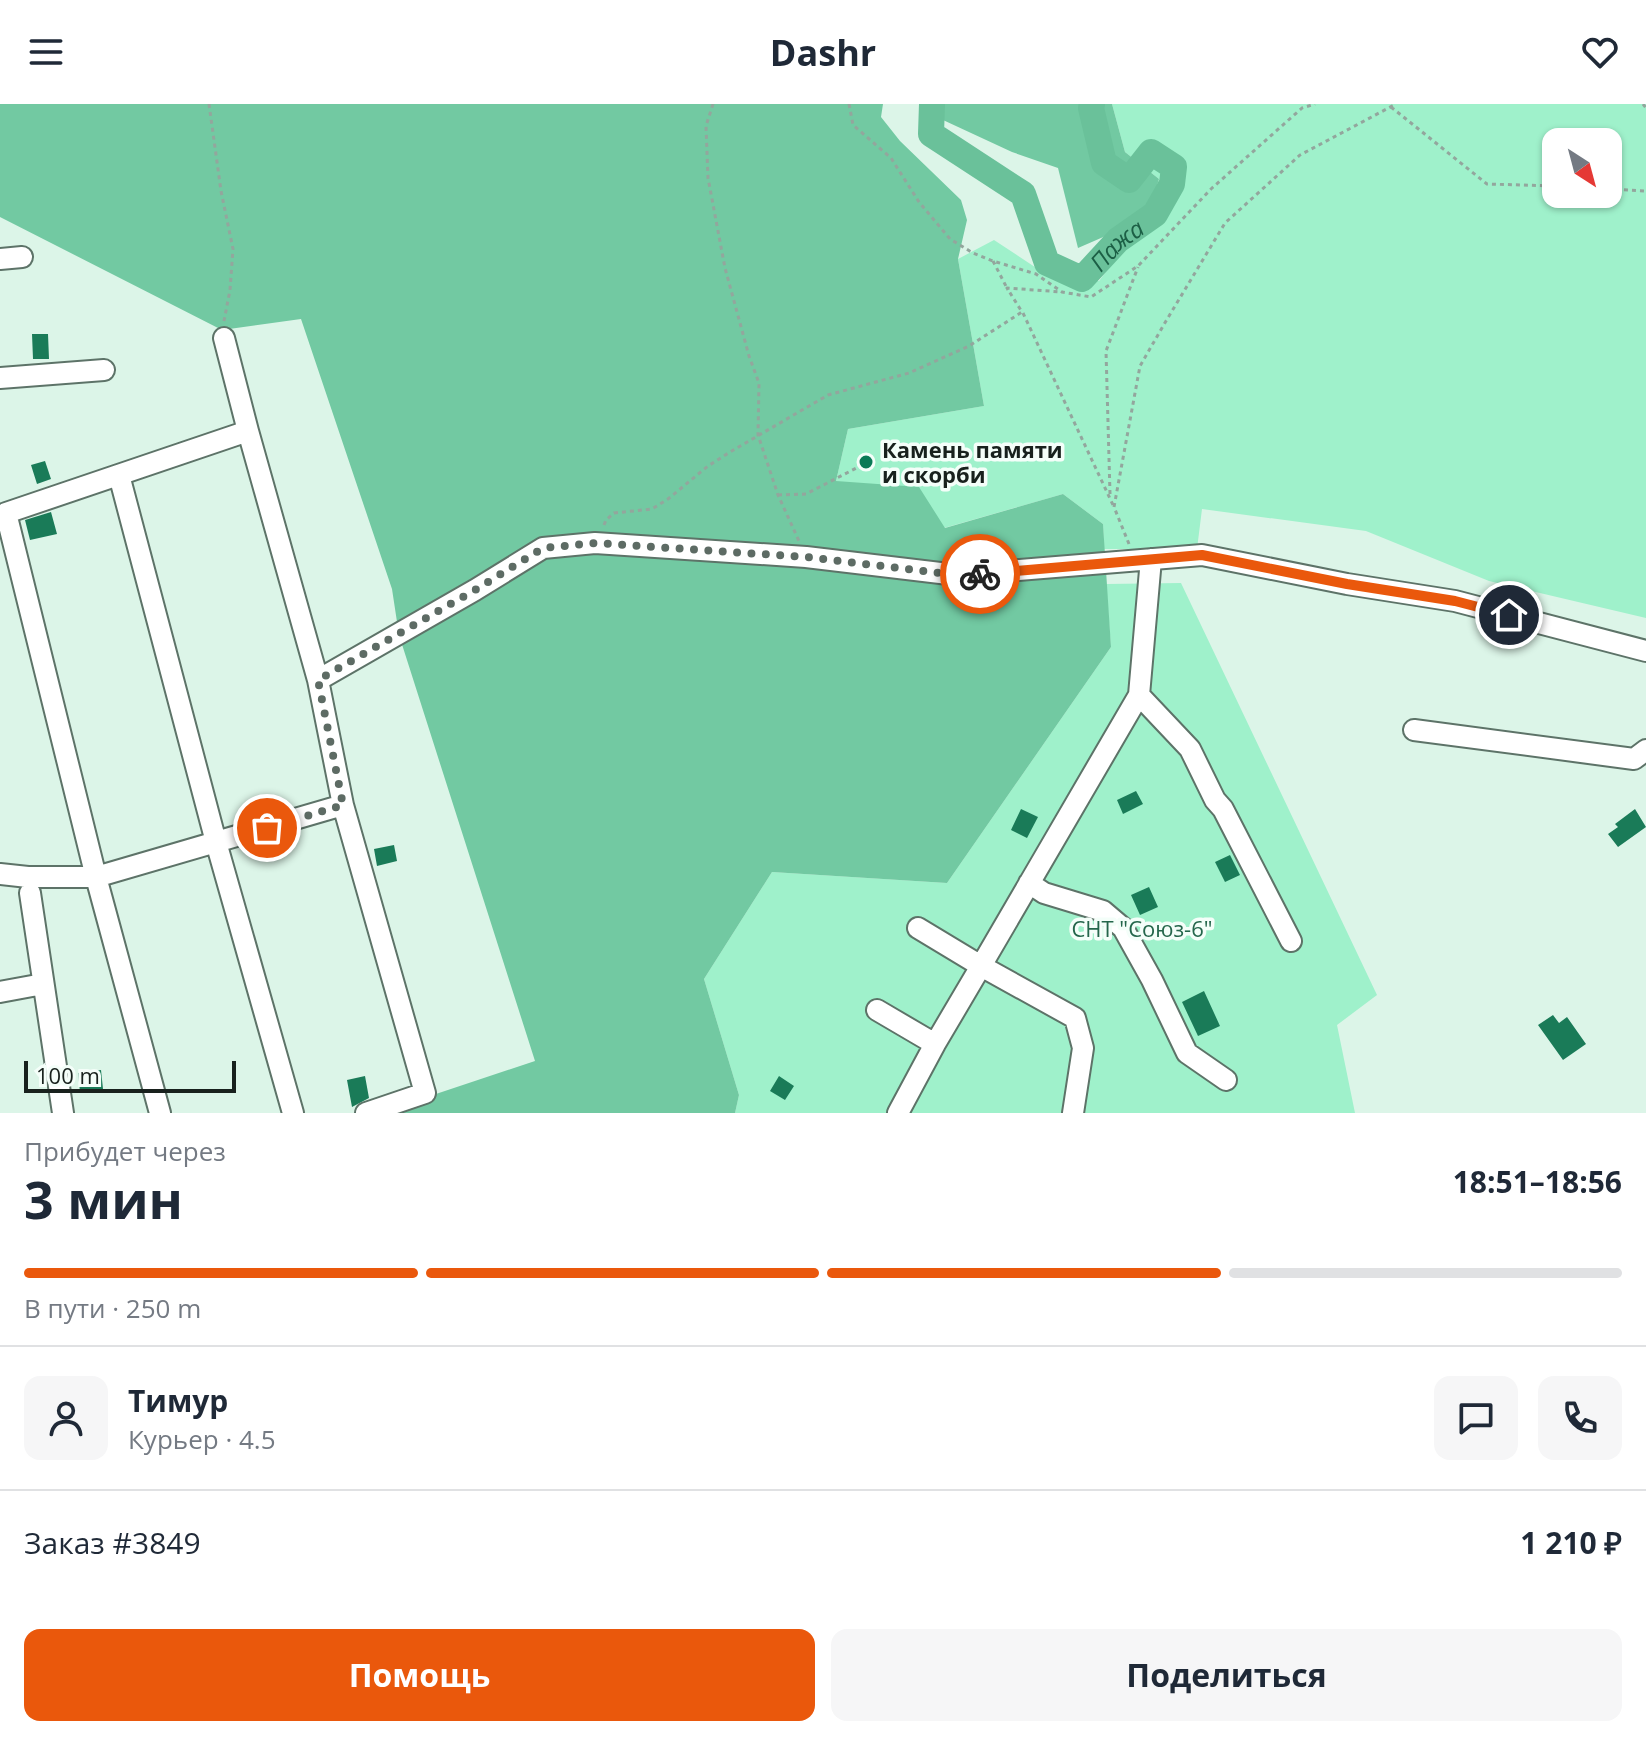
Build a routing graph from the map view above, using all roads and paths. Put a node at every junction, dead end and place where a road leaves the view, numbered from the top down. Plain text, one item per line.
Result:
1 (209, 104) edge
2 (713, 104) edge
3 (849, 104) edge
4 (1315, 104) edge
5 (1396, 104) edge
6 (1390, 106) junction
7 (1542, 186) edge
8 (1622, 190) edge
9 (1646, 191) edge
10 (22, 257) dead end
11 (0, 259) edge
12 (993, 261) junction
13 (1138, 266) junction
14 (1007, 288) junction
15 (1062, 292) junction
16 (1022, 312) junction
17 (223, 334) joint
18 (104, 370) dead end
19 (0, 378) edge
20 (248, 431) junction
21 (758, 435) junction
22 (866, 463) dead end
23 (119, 475) junction
24 (778, 495) junction
25 (1110, 498) junction
26 (1114, 507) junction
27 (3, 514) edge
28 (595, 543) junction
29 (806, 557) junction
30 (1144, 560) junction
31 (1646, 651) edge
32 (318, 680) junction
33 (1139, 695) junction
34 (1414, 730) dead end
35 (1646, 750) edge
36 (343, 805) junction
37 (216, 842) junction
38 (0, 874) edge
39 (96, 877) junction
40 (1029, 883) junction
41 (30, 893) dead end
42 (918, 928) dead end
43 (1291, 941) dead end
44 (981, 966) junction
45 (43, 984) junction
46 (0, 992) edge
47 (877, 1010) dead end
48 (935, 1044) junction
49 (1226, 1080) dead end
50 (63, 1113) edge
51 (160, 1113) edge
52 (293, 1113) edge
53 (366, 1113) edge
54 (898, 1113) edge
55 (1073, 1113) edge

1 - 17 path
2 - 21 path
3 - 12 path
4 - 13 path
5 - 6 path
6 - 7 path
6 - 26 path
8 - 9 path
10 - 11 street
12 - 14 path
12 - 15 path
13 - 15 path
13 - 25 path
14 - 15 path
14 - 16 path
16 - 21 path
16 - 25 path
17 - 20 street
18 - 19 street
20 - 23 street
20 - 32 street
21 - 24 path
21 - 28 path
22 - 24 path
23 - 27 street
23 - 37 street
24 - 29 path
25 - 26 path
26 - 30 path
27 - 39 street
28 - 29 street
28 - 32 street
29 - 30 street
30 - 31 street
30 - 33 street
32 - 36 street
33 - 40 street
33 - 43 street
34 - 35 street
36 - 37 street
36 - 53 street
37 - 39 street
37 - 52 street
38 - 39 street
39 - 51 street
40 - 44 street
40 - 49 street
41 - 45 street
42 - 44 street
44 - 48 street
44 - 55 street
45 - 46 street
45 - 50 street
47 - 48 street
48 - 54 street

